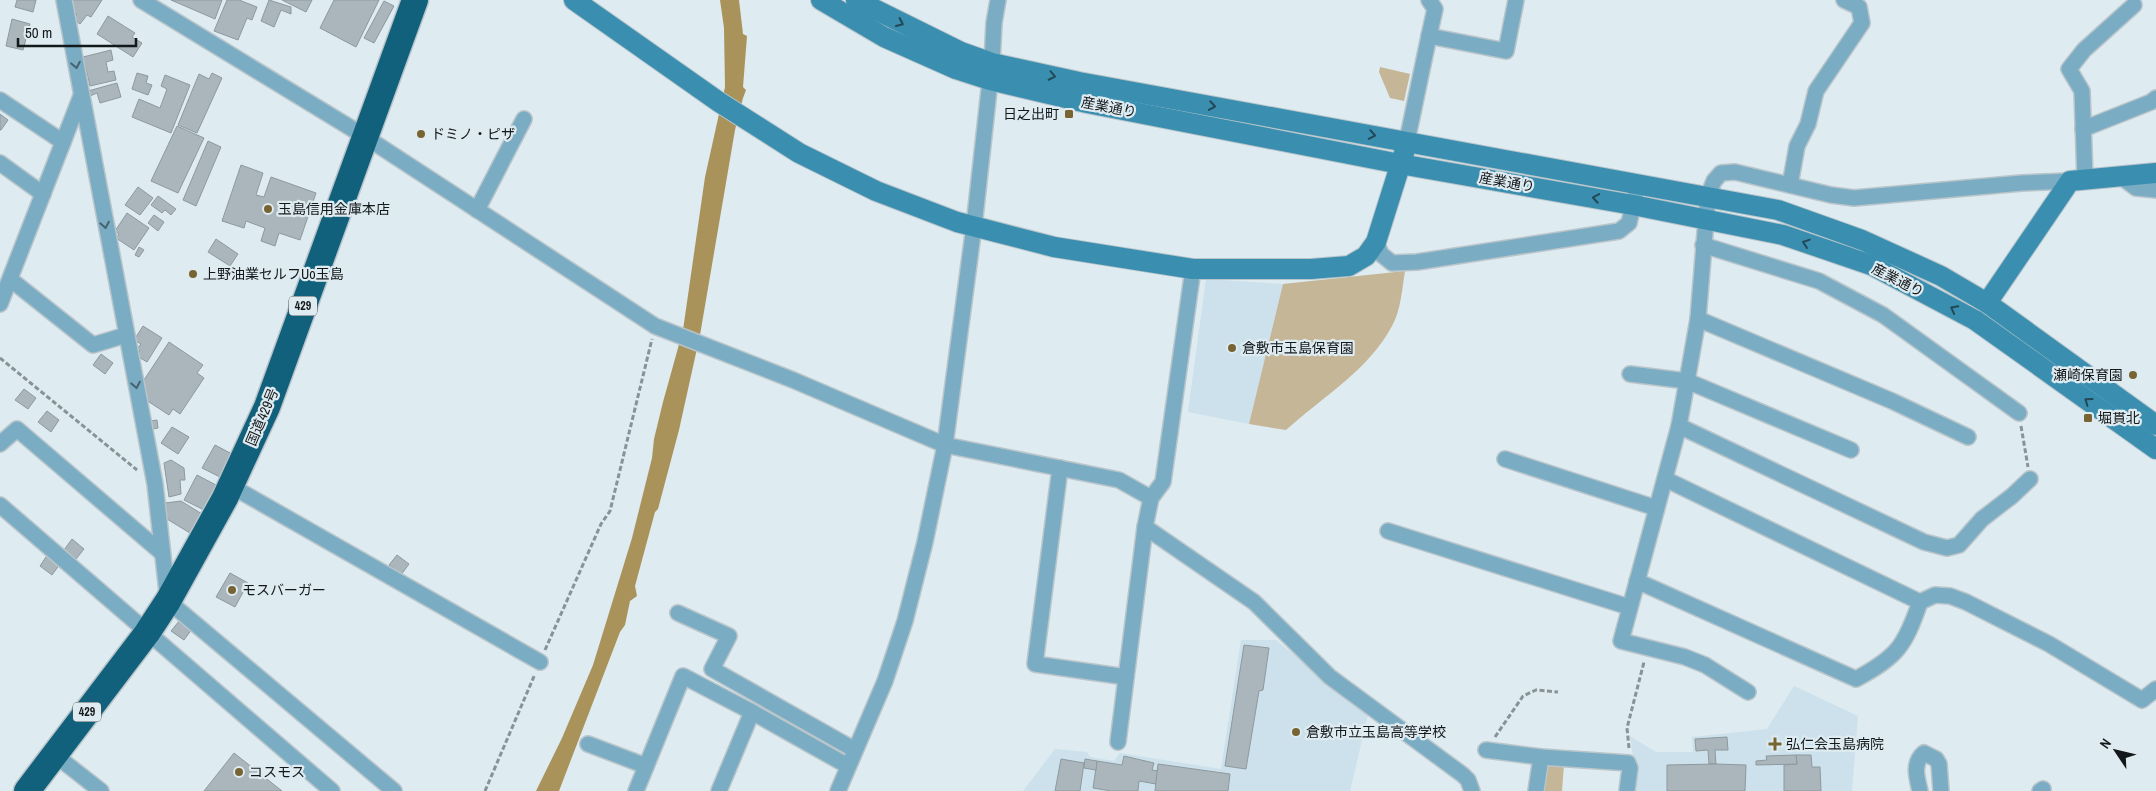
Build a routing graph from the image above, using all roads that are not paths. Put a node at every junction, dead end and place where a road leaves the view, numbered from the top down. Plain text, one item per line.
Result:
1 (64, 0) edge
2 (141, 0) edge
3 (415, 0) edge
4 (574, 0) edge
5 (821, 0) edge
6 (856, 0) edge
7 (998, 0) edge
8 (1429, 0) edge
9 (1516, 0) edge
10 (1844, 0) edge
11 (2134, 5) dead end
12 (1429, 36) junction
13 (991, 72) junction
14 (82, 94) junction
15 (2156, 98) edge
16 (0, 100) edge
17 (524, 118) dead end
18 (2084, 129) junction
19 (364, 136) junction
20 (1408, 141) junction
21 (63, 142) junction
22 (0, 162) edge
23 (1400, 164) junction
24 (2156, 173) edge
25 (2120, 176) junction
26 (2077, 180) junction
27 (1638, 183) junction
28 (1790, 185) junction
29 (2156, 190) edge
30 (43, 194) junction
31 (1708, 196) junction
32 (1633, 205) junction
33 (477, 210) junction
34 (1706, 219) junction
35 (974, 226) junction
36 (1376, 242) junction
37 (1703, 245) junction
38 (1193, 269) junction
39 (10, 279) junction
40 (0, 303) edge
41 (1987, 303) junction
42 (1698, 320) junction
43 (126, 335) junction
44 (1630, 374) dead end
45 (1687, 382) junction
46 (2019, 413) road end
47 (2156, 425) edge
48 (1679, 426) junction
49 (1968, 437) dead end
50 (0, 444) edge
51 (945, 445) junction
52 (2156, 449) edge
53 (1851, 450) dead end
54 (1505, 459) dead end
55 (1060, 468) junction
56 (1665, 480) junction
57 (2030, 480) road end
58 (231, 486) junction
59 (1151, 498) junction
60 (0, 505) edge
61 (1656, 508) junction
62 (1145, 527) junction
63 (1388, 531) dead end
64 (162, 553) junction
65 (1637, 581) junction
66 (168, 601) junction
67 (1920, 602) junction
68 (1629, 608) junction
69 (678, 613) dead end
70 (147, 633) junction
71 (540, 662) road end
72 (712, 669) junction
73 (1126, 677) junction
74 (703, 686) junction
75 (2156, 689) edge
76 (1748, 692) dead end
77 (752, 712) junction
78 (1118, 742) dead end
79 (588, 744) dead end
80 (855, 750) junction
81 (1486, 750) road end
82 (55, 755) junction
83 (1541, 757) junction
84 (646, 766) junction
85 (848, 766) junction
86 (27, 791) edge
87 (100, 791) edge
88 (332, 791) edge
89 (394, 791) edge
90 (636, 791) edge
91 (719, 791) edge
92 (838, 791) edge
93 (1472, 791) edge
94 (1536, 791) edge
95 (1627, 791) edge
96 (1920, 791) edge
97 (1941, 791) edge

1 -> 14 street
2 - 19 street
3 - 19 highway, 国道429号 / 429
4 - 35 street
5 - 13 street, 産業通り
6 -> 13 street, 産業通り
7 - 13 street
8 - 12 street
9 - 12 street
10 - 28 street
11 - 18 street
12 - 20 street
13 -> 20 street, 産業通り
13 - 23 street, 産業通り
13 - 35 street
14 - 21 street
14 -> 43 street
15 - 18 street
16 - 21 street
17 - 33 street
18 - 26 street
19 - 33 street
19 - 58 highway, 国道429号 / 429
20 - 23 street
20 - 27 street, 産業通り
21 - 30 street
22 - 30 street
32 -> 23 street, 産業通り
23 - 36 street
24 - 25 street
25 - 26 street
25 - 29 street
26 - 28 street
26 - 41 street
27 - 31 street, 産業通り
27 - 32 street
28 - 31 street
30 - 39 street
31 - 34 street
31 - 41 street, 産業通り
32 - 34 street, 産業通り
32 - 36 street
33 - 51 street
34 - 37 street
52 -> 34 street, 産業通り
35 - 38 street
35 - 51 street
36 - 38 street
37 - 42 street
37 - 46 street
38 - 59 street
39 - 40 street
39 - 43 street
41 - 47 street, 産業通り
42 - 45 street
42 - 49 street
43 -> 64 street
44 - 45 street
45 - 48 street
45 - 53 street
48 - 56 street
48 - 57 street
50 - 64 street
51 - 55 street
51 - 80 street
54 - 61 street
55 - 59 street
55 - 73 street
56 - 61 street
56 - 67 street
58 - 66 highway, 国道429号 / 429
58 - 71 street
59 - 62 street
60 - 70 street
61 - 65 street
62 - 73 street
62 - 93 street
63 - 68 street
64 - 66 street
65 - 67 street
65 - 68 street
66 - 70 highway, 国道429号 / 429
66 - 89 street
67 - 75 street
68 - 76 street
69 - 72 street
70 - 82 highway, 国道429号 / 429
70 - 88 street
72 - 74 street
72 - 80 street
73 - 78 street
74 - 77 street
74 - 84 street
77 - 85 street
77 - 91 street
79 - 84 street
80 - 85 street
81 - 83 street
82 - 86 highway, 国道429号 / 429
82 - 87 street
83 - 94 street
83 - 95 street
84 - 90 street
85 - 92 street
96 - 97 street

